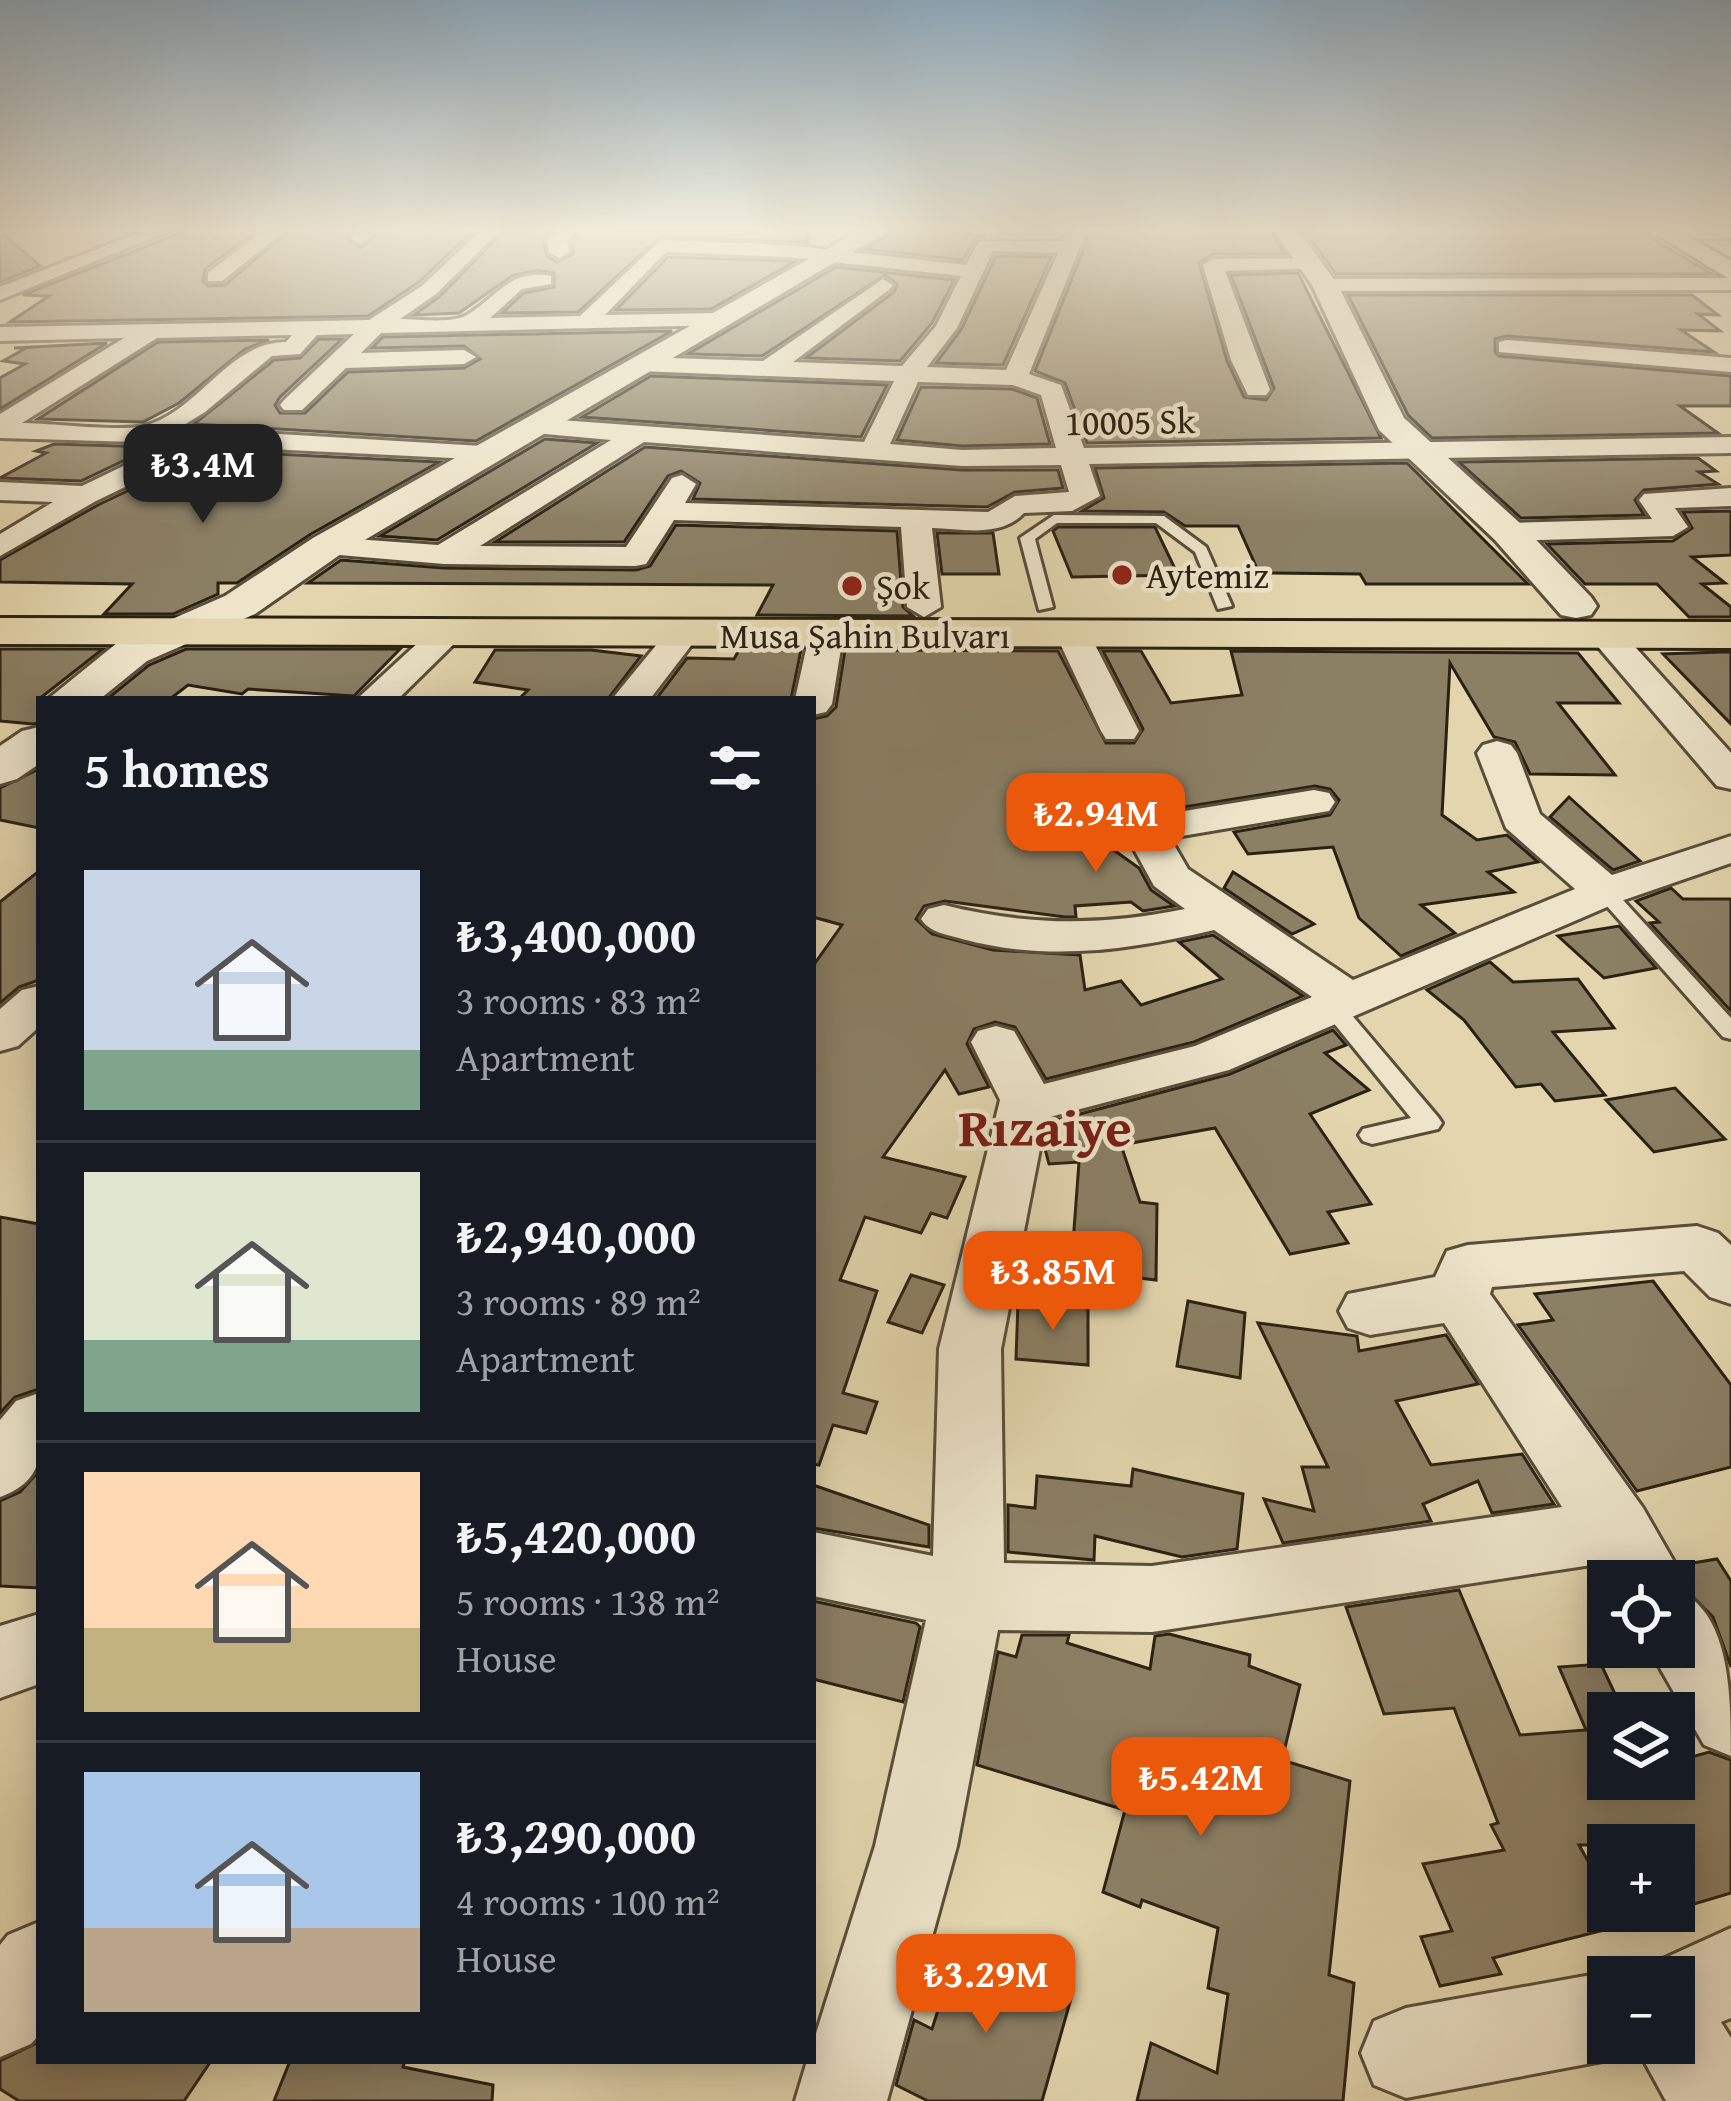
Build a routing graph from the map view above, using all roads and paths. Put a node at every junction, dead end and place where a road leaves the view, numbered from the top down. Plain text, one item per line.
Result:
1 (311, 327) edge
2 (313, 327) edge
3 (375, 327) edge
4 (701, 327) edge
5 (826, 327) edge
6 (946, 327) edge
7 (1036, 327) edge
8 (1233, 327) edge
9 (1344, 327) edge
10 (152, 331) junction
11 (0, 334) edge
12 (1507, 347) dead end
13 (479, 356) dead end
14 (640, 356) junction
15 (341, 362) junction
16 (1731, 365) edge
17 (767, 370) junction
18 (910, 373) junction
19 (1015, 378) junction
20 (1257, 390) dead end
21 (293, 405) dead end
22 (1703, 418) dead end
23 (1647, 422) dead end
24 (532, 426) junction
25 (0, 427) edge
26 (51, 432) junction
27 (149, 434) junction
28 (636, 436) junction
29 (206, 437) junction
30 (706, 441) junction
31 (1731, 442) edge
32 (1682, 447) junction
33 (874, 450) junction
34 (482, 454) junction
35 (1076, 459) junction
36 (0, 461) edge
37 (1441, 471) junction
38 (1220, 481) dead end
39 (1501, 486) dead end
40 (0, 491) edge
41 (86, 495) junction
42 (1731, 497) edge
43 (667, 511) junction
44 (916, 520) junction
45 (1508, 532) junction
46 (327, 545) junction
47 (0, 547) edge
48 (444, 555) junction
49 (0, 603) edge
50 (240, 605) junction
51 (1224, 606) junction
52 (924, 607) junction
53 (1731, 607) edge
54 (1591, 620) junction
55 (1059, 621) junction
56 (0, 632) edge
57 (176, 632) junction
58 (683, 634) junction
59 (446, 635) junction
60 (1731, 635) edge
61 (826, 636) junction
62 (74, 696) edge
63 (102, 696) edge
64 (379, 696) edge
65 (633, 696) edge
66 (815, 696) edge
67 (36, 723) edge
68 (1120, 731) dead end
69 (36, 743) edge
70 (0, 748) edge
71 (1497, 753) dead end
72 (0, 769) edge
73 (1731, 777) edge
74 (1314, 802) dead end
75 (1731, 849) edge
76 (1605, 892) junction
77 (1222, 914) junction
78 (944, 919) dead end
79 (1339, 1001) junction
80 (36, 1004) edge
81 (1731, 1032) edge
82 (0, 1035) edge
83 (996, 1042) dead end
84 (1029, 1106) junction
85 (1372, 1135) dead end
86 (1731, 1281) edge
87 (1460, 1297) junction
88 (1370, 1311) dead end
89 (36, 1424) edge
90 (0, 1468) edge
91 (1634, 1556) edge
92 (816, 1565) edge
93 (968, 1596) junction
94 (36, 1650) edge
95 (1695, 1658) edge
96 (0, 1662) edge
97 (1731, 1718) edge
98 (36, 1970) edge
99 (1731, 1972) edge
100 (1695, 1989) edge
101 (0, 2014) edge
102 (1587, 2019) edge
103 (1406, 2054) dead end
104 (1695, 2064) edge
105 (841, 2101) edge
106 (1717, 2101) edge

1 - 10 street
2 - 27 street
3 - 15 street
4 - 14 street
5 - 17 street
6 - 18 street
7 - 19 street
8 - 20 street
9 - 37 street
10 - 11 street
10 - 25 street
12 - 16 street
13 - 15 street
14 - 17 street
14 - 24 street
15 - 21 street
17 - 18 street
18 - 19 street
18 - 33 street
19 - 35 street
22 - 31 street
23 - 32 street
24 - 28 street, 10005 Sk
24 - 34 street
25 - 26 street
26 - 27 street
26 - 36 street
27 - 29 street
28 - 30 street, 10005 Sk
28 - 48 street
29 - 34 street
29 - 41 street
30 - 33 street, 10005 Sk
30 - 43 street
31 - 32 street, 10005 Sk
32 - 37 street, 10005 Sk
33 - 35 street, 10005 Sk
34 - 46 street
35 - 37 street, 10005 Sk
35 - 44 street
37 - 38 street
37 - 39 street
37 - 45 street
40 - 41 street
41 - 47 street
42 - 45 street
43 - 44 street
43 - 48 street
44 - 52 street
45 - 54 street
46 - 48 street
46 - 50 street
49 - 50 main road, Musa Şahin Bulvarı
50 - 52 main road, Musa Şahin Bulvarı
50 - 57 street
51 - 54 main road, Musa Şahin Bulvarı
51 - 55 main road, Musa Şahin Bulvarı
51 - 55 lane
52 - 55 main road, Musa Şahin Bulvarı
53 - 54 main road, Musa Şahin Bulvarı
54 - 55 main road, Musa Şahin Bulvarı
54 - 60 main road, Musa Şahin Bulvarı
54 - 73 street
55 - 61 main road, Musa Şahin Bulvarı
55 - 68 street
56 - 57 main road, Musa Şahin Bulvarı
57 - 59 main road, Musa Şahin Bulvarı
57 - 62 street
57 - 63 street
58 - 59 main road, Musa Şahin Bulvarı
58 - 61 main road, Musa Şahin Bulvarı
58 - 65 street
59 - 64 street
61 - 66 street
67 - 70 street
69 - 72 street
71 - 76 street
74 - 77 street
75 - 76 street
76 - 79 street
76 - 81 lane
77 - 78 street
77 - 79 street
79 - 84 street
79 - 85 lane
80 - 82 street
83 - 84 street
84 - 93 street
86 - 87 street
87 - 88 street
87 - 91 street
89 - 90 street
91 - 93 street
92 - 93 street
93 - 105 street
94 - 96 street
95 - 97 street
98 - 101 street
99 - 100 street
102 - 103 street
104 - 106 street

